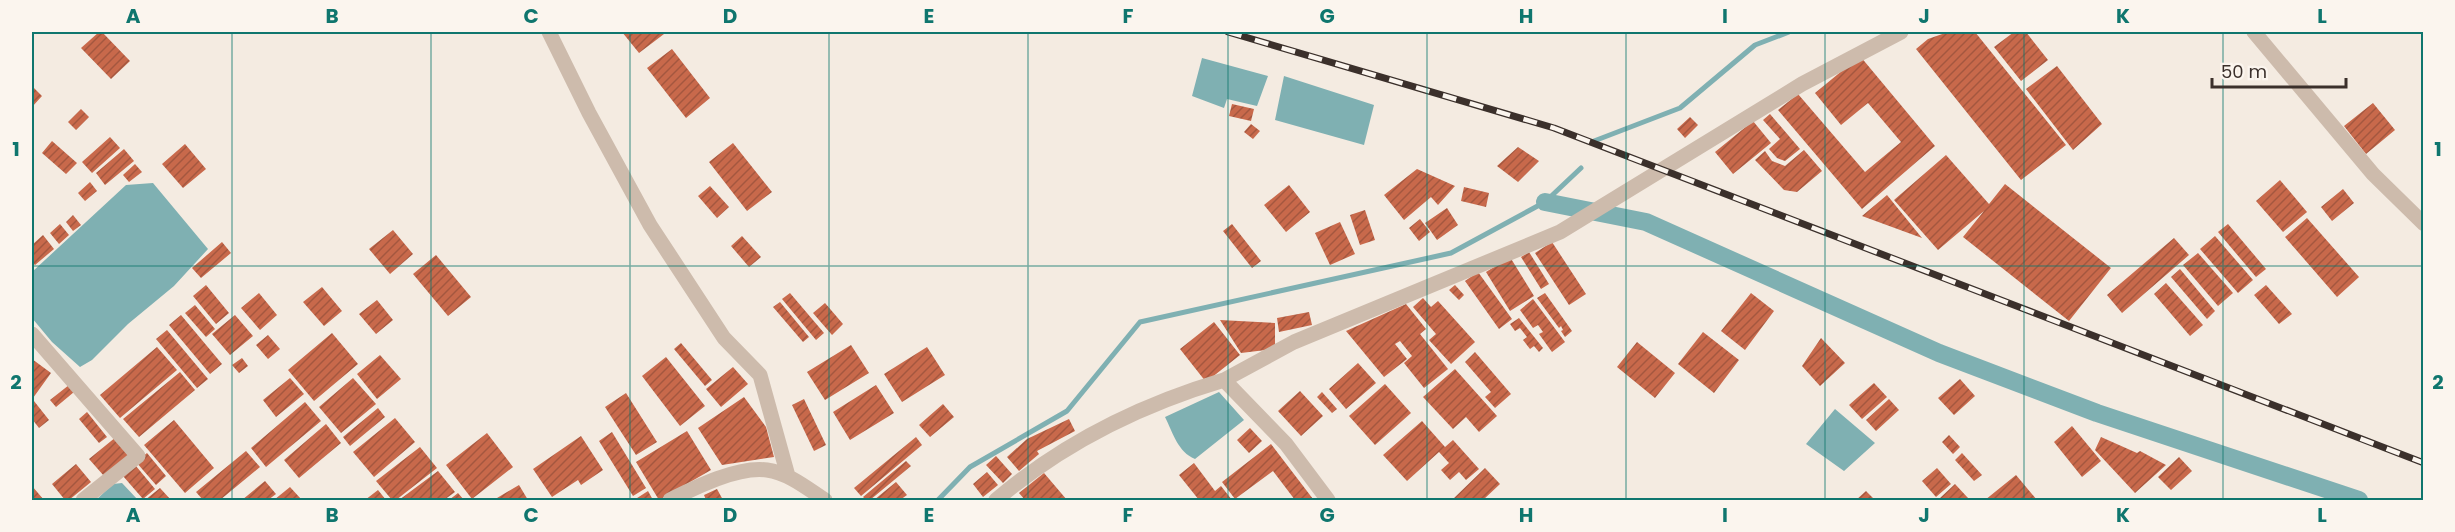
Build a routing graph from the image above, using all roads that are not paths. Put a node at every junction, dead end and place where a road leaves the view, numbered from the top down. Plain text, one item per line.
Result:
1 (549, 32) edge
2 (1901, 32) edge
3 (2254, 32) edge
4 (2424, 224) edge
5 (32, 334) edge
6 (1224, 380) junction
7 (788, 476) junction
8 (83, 501) edge
9 (670, 501) edge
10 (825, 501) edge
11 (996, 501) edge
12 (1328, 501) edge

1 - 7 street
2 - 6 street
3 - 4 street
5 - 8 street
6 - 11 street
6 - 12 street
7 - 9 street
7 - 10 street

